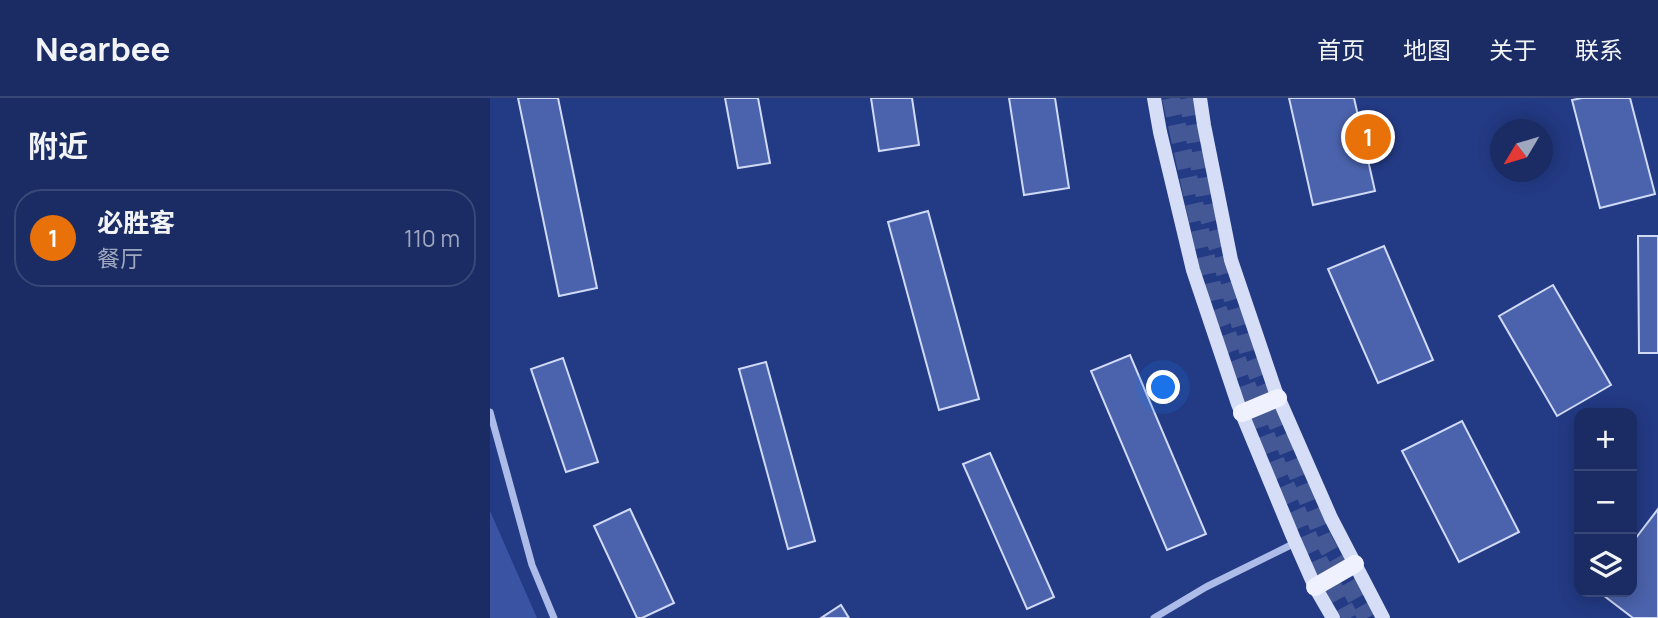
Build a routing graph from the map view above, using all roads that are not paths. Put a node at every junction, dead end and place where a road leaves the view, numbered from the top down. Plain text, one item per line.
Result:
1 (1154, 98) edge
2 (1200, 98) edge
3 (1278, 398) junction
4 (490, 412) edge
5 (1242, 413) junction
6 (1296, 543) junction
7 (1355, 564) junction
8 (1315, 587) junction
9 (554, 618) edge
10 (1154, 618) edge
11 (1333, 618) edge
12 (1383, 618) edge

1 - 5 main road
2 - 3 main road
3 - 5 main road
3 - 7 main road
4 - 9 street
5 - 6 main road
6 - 8 main road
6 - 10 street
7 - 8 main road
7 - 12 main road
8 - 11 main road

